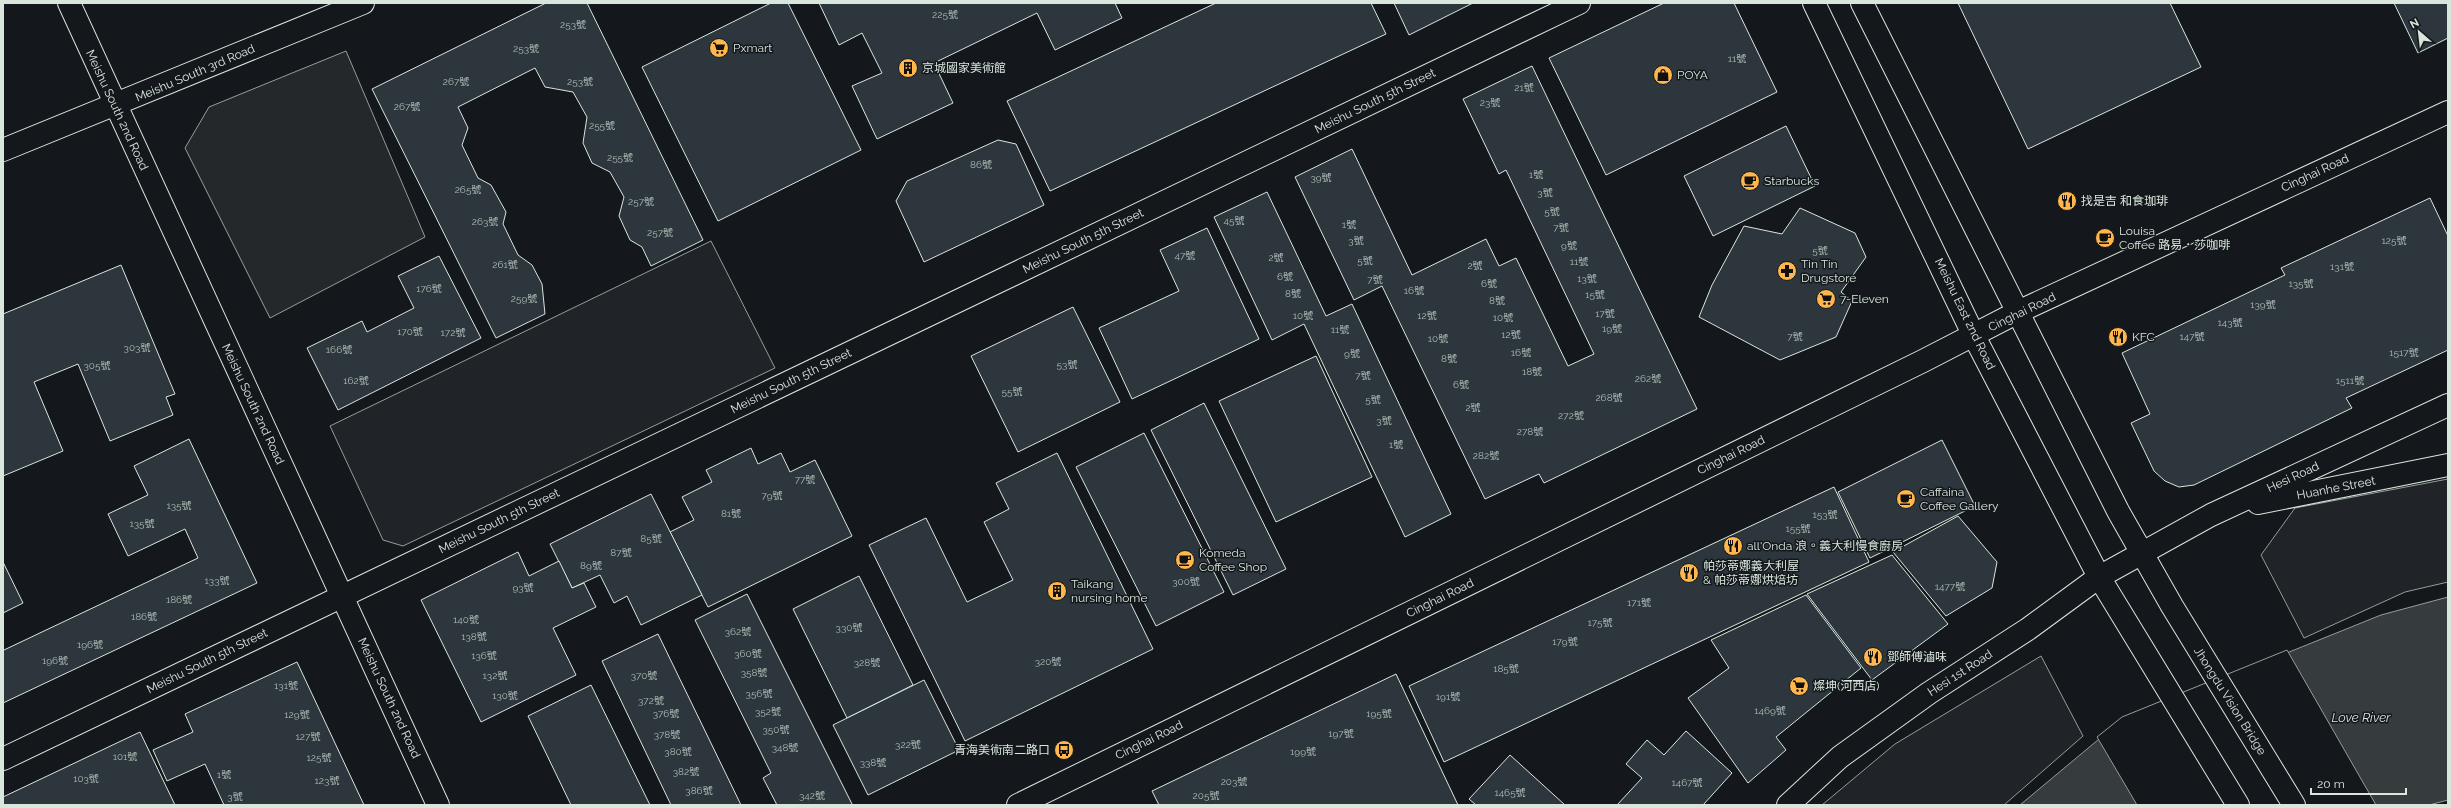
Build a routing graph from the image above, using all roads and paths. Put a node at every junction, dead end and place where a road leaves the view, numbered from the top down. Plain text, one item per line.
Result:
1 (69, 3) edge
2 (363, 3) edge
3 (1579, 3) edge
4 (1814, 3) edge
5 (1862, 3) edge
6 (115, 106) junction
7 (2448, 112) edge
8 (3, 150) edge
9 (2018, 312) junction
10 (1974, 336) junction
11 (2448, 405) edge
12 (2448, 465) edge
13 (2223, 510) junction
14 (2141, 553) junction
15 (2099, 577) junction
16 (341, 597) junction
17 (3, 759) edge
18 (438, 805) edge
19 (1018, 805) edge
20 (1788, 805) edge
21 (2238, 805) edge
22 (2294, 805) edge

1 - 6 street, Meishu South 2nd Road
2 - 6 street, Meishu South 3rd Road
3 - 16 street, Meishu South 5th Street
4 - 10 street, Meishu East 2nd Road
5 - 9 street
6 - 8 street, Meishu South 3rd Road
6 - 16 street, Meishu South 2nd Road
7 - 9 street, Cinghai Road
9 - 10 street, Cinghai Road
9 - 14 street
10 - 15 street, Meishu East 2nd Road
10 - 19 street, Cinghai Road
11 - 13 street, Hesi Road
12 - 13 street, Huanhe Street
13 - 14 street, Hesi Road
14 - 15 street, Hesi 1st Road
14 - 22 street, Jhongdu Vision Bridge
15 - 20 street, Hesi 1st Road
15 - 21 street, Meishu East 2nd Road
16 - 17 street, Meishu South 5th Street
16 - 18 street, Meishu South 2nd Road

